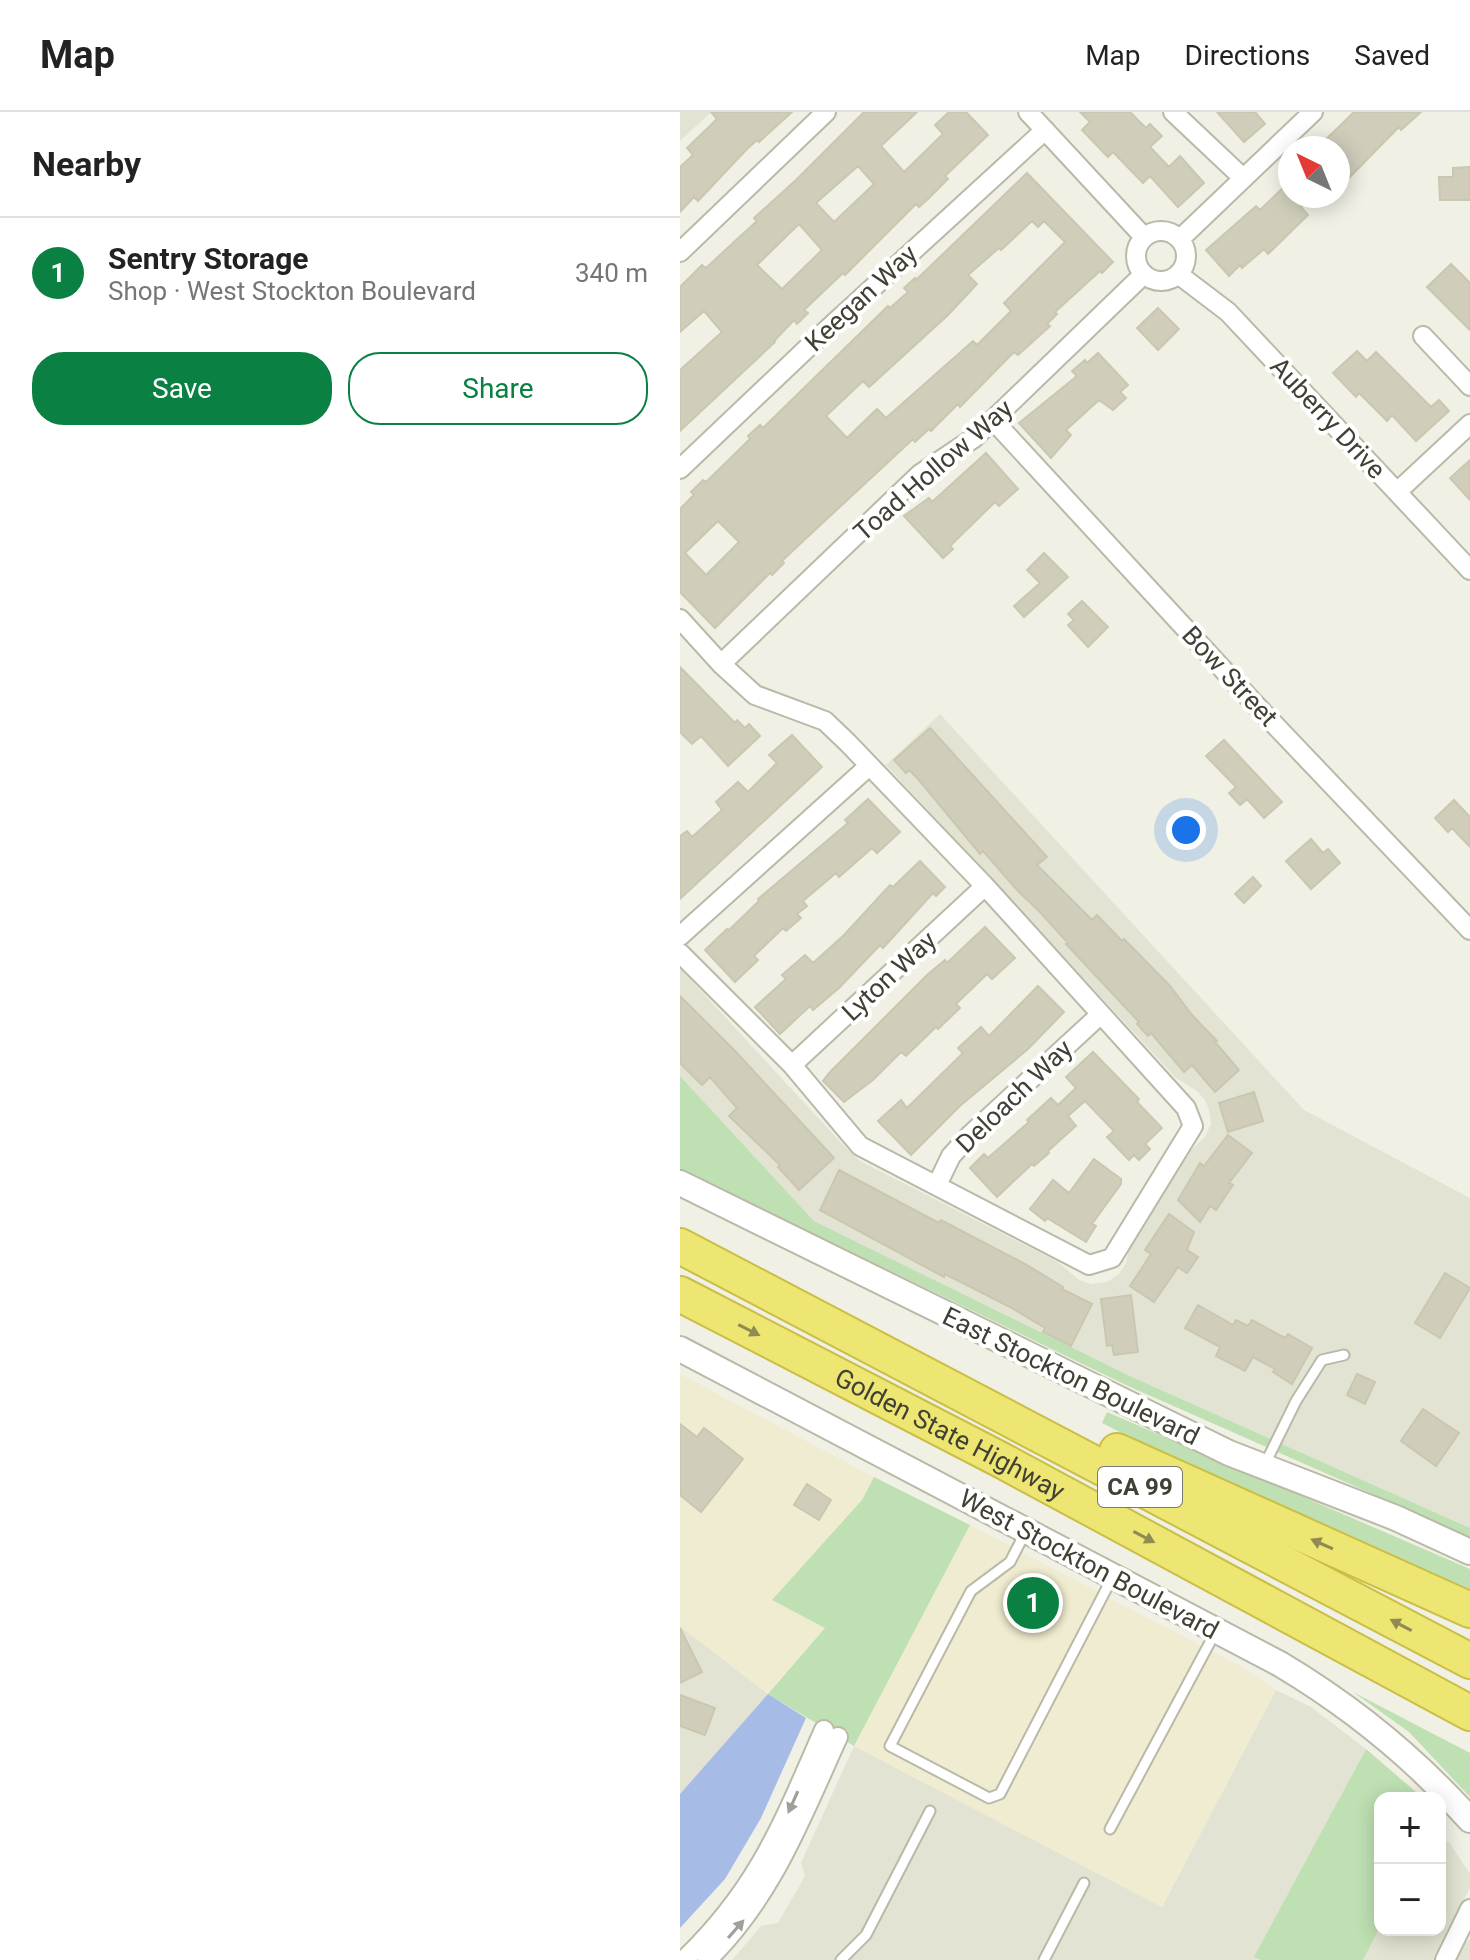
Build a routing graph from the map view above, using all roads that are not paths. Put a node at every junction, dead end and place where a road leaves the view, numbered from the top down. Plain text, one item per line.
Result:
1 (826, 112) edge
2 (1028, 112) edge
3 (1173, 112) edge
4 (1313, 112) edge
5 (1045, 130) junction
6 (1243, 178) junction
7 (1144, 237) junction
8 (1180, 239) junction
9 (680, 252) edge
10 (1144, 274) junction
11 (1178, 274) junction
12 (1423, 336) dead end
13 (1470, 386) edge
14 (993, 420) junction
15 (1470, 424) edge
16 (680, 469) edge
17 (1397, 492) junction
18 (1470, 570) edge
19 (680, 619) edge
20 (721, 664) junction
21 (869, 766) junction
22 (985, 886) junction
23 (1470, 930) edge
24 (680, 936) edge
25 (680, 953) edge
26 (1101, 1014) junction
27 (792, 1065) junction
28 (680, 1183) edge
29 (937, 1185) junction
30 (680, 1246) edge
31 (680, 1294) edge
32 (810, 1313) junction
33 (680, 1349) edge
34 (1344, 1355) dead end
35 (1263, 1467) junction
36 (1026, 1531) junction
37 (1470, 1552) edge
38 (1112, 1576) junction
39 (1470, 1610) edge
40 (1216, 1631) junction
41 (1470, 1661) edge
42 (1470, 1713) edge
43 (831, 1734) dead end
44 (930, 1811) dead end
45 (1470, 1820) edge
46 (1110, 1829) dead end
47 (1084, 1883) dead end
48 (755, 1891) junction
49 (1468, 1918) edge
50 (684, 1960) edge
51 (707, 1960) edge
52 (841, 1960) edge
53 (1044, 1960) edge
54 (1445, 1960) edge

1 - 9 street
2 - 5 street
3 - 6 street
4 - 6 street
5 - 7 street
5 - 16 street, Keegan Way
6 - 8 street
7 - 8 street
7 - 10 street
8 - 11 street
10 - 11 street
10 - 14 street, Toad Hollow Way
11 - 17 street, Auberry Drive
12 - 13 street
14 - 20 street, Toad Hollow Way
14 - 23 street, Bow Street
15 - 17 street
17 - 18 street, Auberry Drive
19 - 20 street
20 - 21 street
21 - 22 street
21 - 24 street
22 - 26 street
22 - 27 street, Lyton Way
25 - 27 street
26 - 29 street, Deloach Way
26 - 29 street
27 - 29 street
28 - 35 street, East Stockton Boulevard
30 - 32 highway, Golden State Highway / CA 99
31 -> 42 highway, Golden State Highway / CA 99
39 -> 32 highway
41 -> 32 highway, Golden State Highway / CA 99
33 - 36 street, West Stockton Boulevard
34 - 35 lane
35 - 37 street, East Stockton Boulevard
36 - 38 street, West Stockton Boulevard
36 - 38 lane
38 - 40 street, West Stockton Boulevard
40 - 45 street, West Stockton Boulevard
40 - 46 lane
43 - 48 street
44 - 52 lane
47 - 53 lane
48 - 50 street
51 -> 48 street
49 - 54 street

